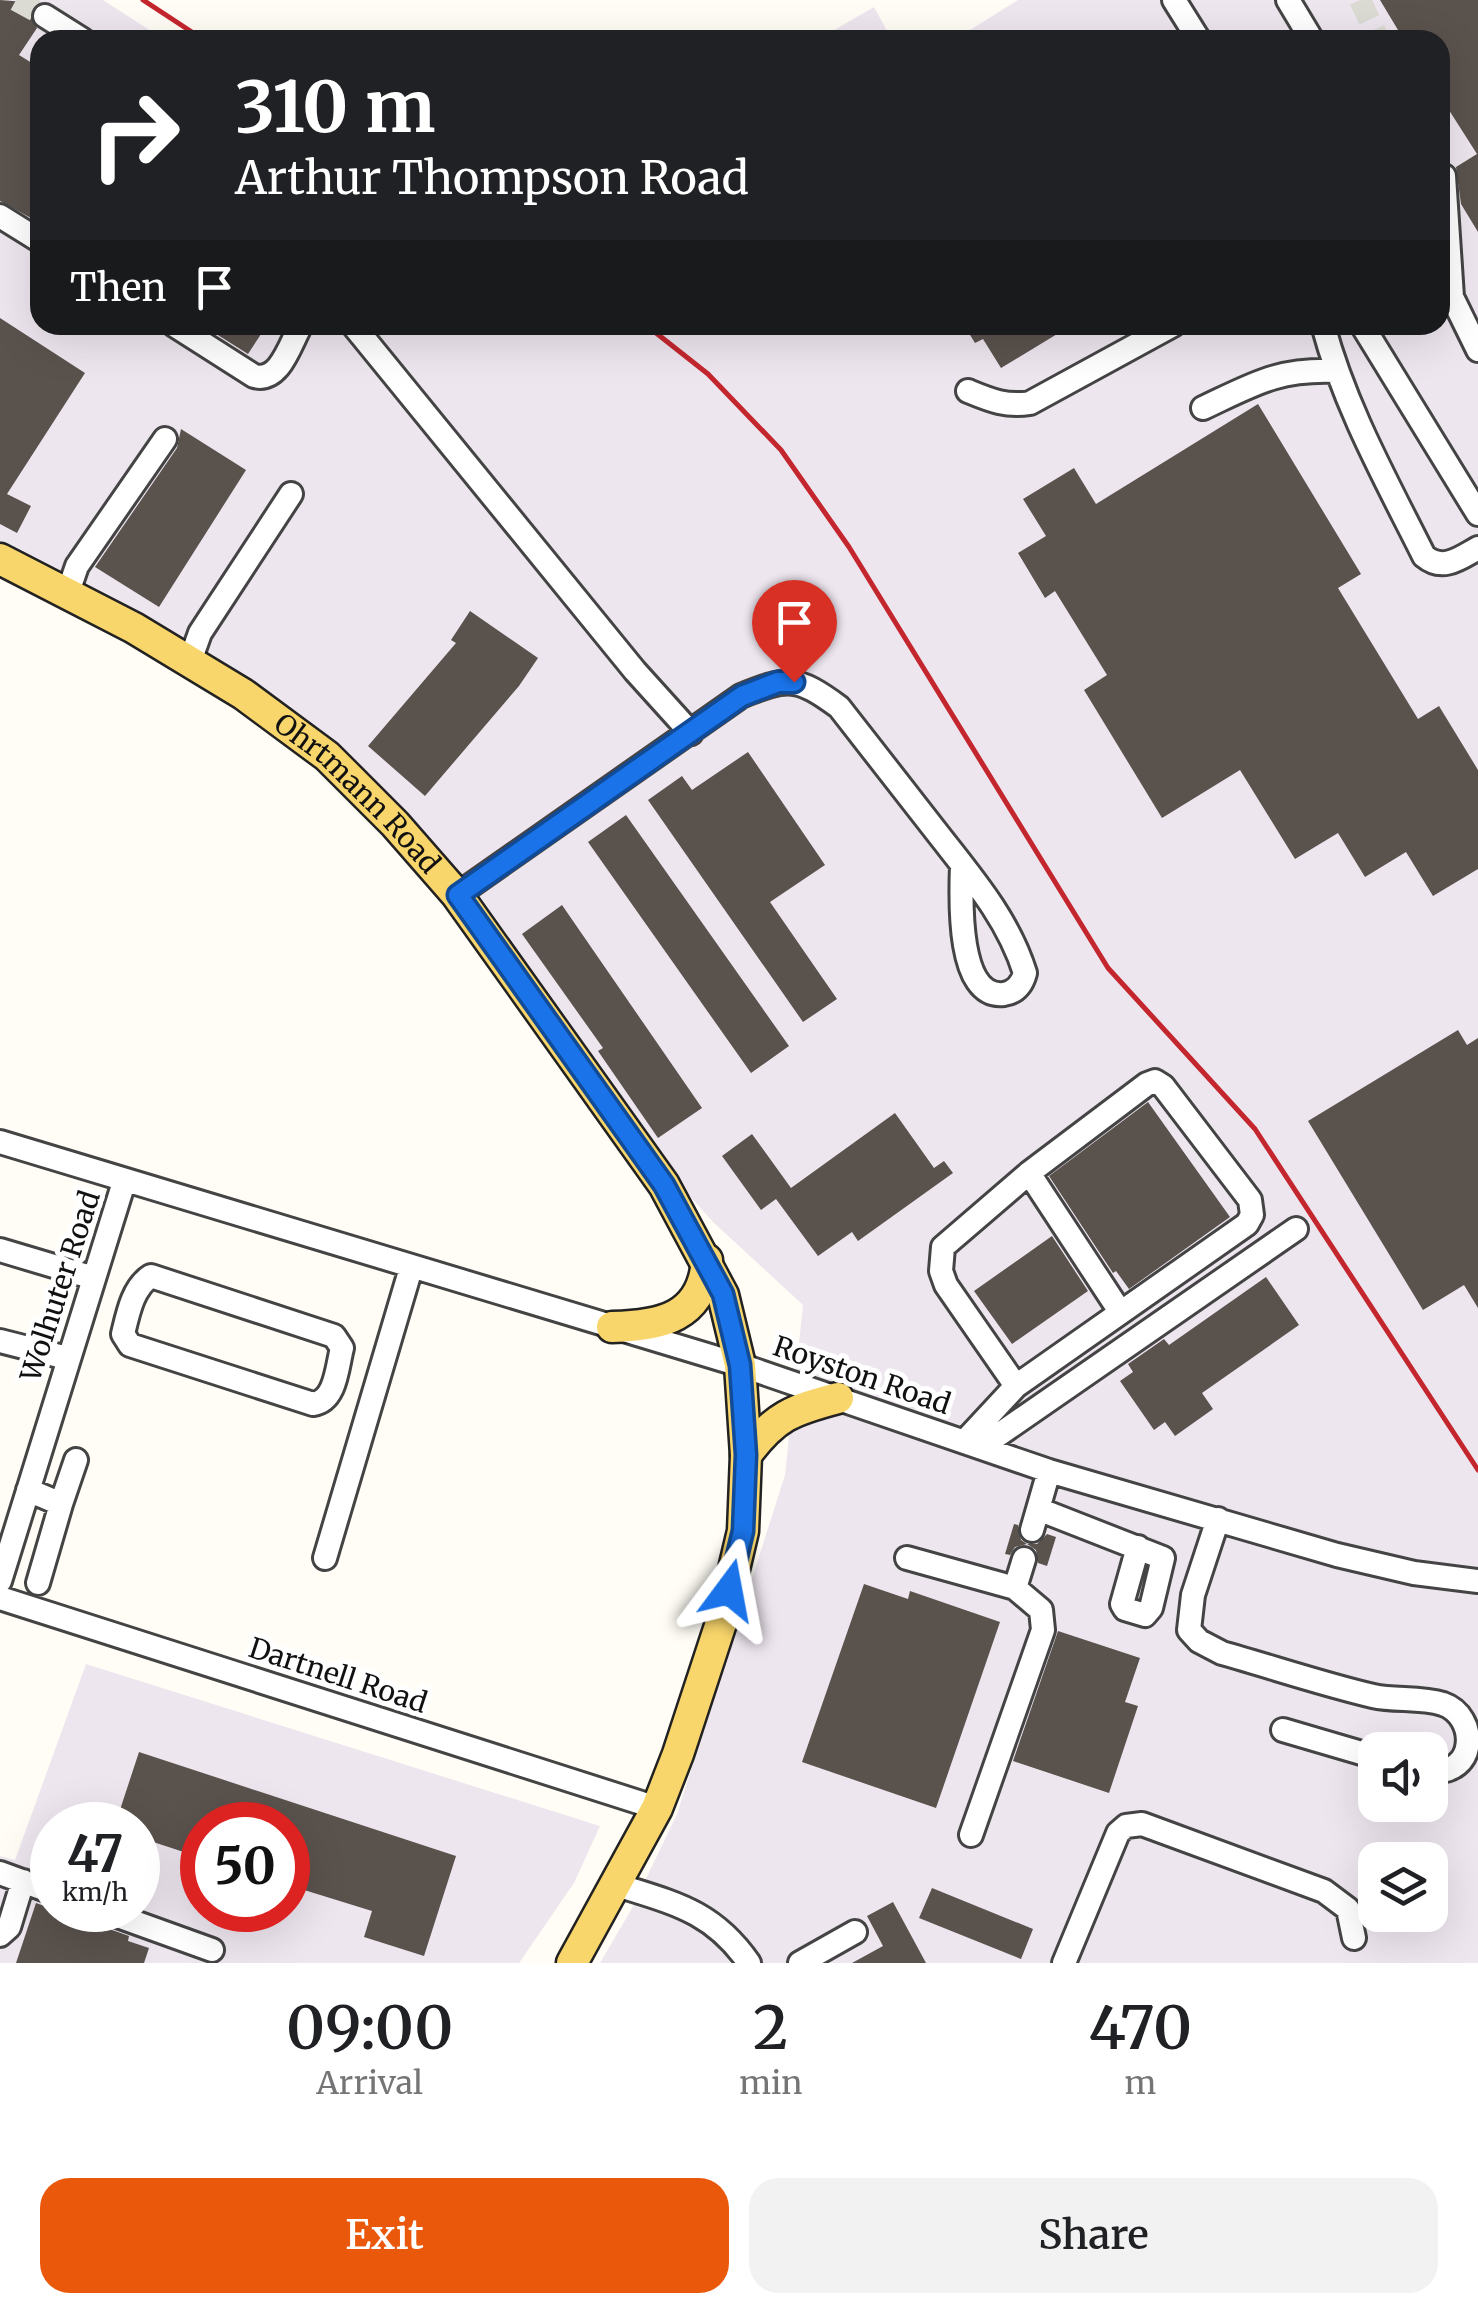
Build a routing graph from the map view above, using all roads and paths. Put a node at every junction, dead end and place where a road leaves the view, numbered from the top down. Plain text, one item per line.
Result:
1 (1174, 0) edge
2 (1288, 0) edge
3 (45, 16) tunnel mouth
4 (67, 30) edge
5 (1193, 30) edge
6 (1306, 30) edge
7 (0, 216) edge
8 (30, 235) edge
9 (1450, 272) edge
10 (190, 335) edge
11 (296, 335) edge
12 (361, 335) edge
13 (1155, 335) edge
14 (1326, 335) edge
15 (1379, 336) edge
16 (1478, 350) edge
17 (1335, 371) junction
18 (968, 391) dead end
19 (1203, 408) dead end
20 (165, 439) dead end
21 (292, 494) dead end
22 (1478, 514) edge
23 (1478, 548) edge
24 (0, 559) edge
25 (68, 594) junction
26 (190, 661) junction
27 (690, 733) junction
28 (962, 865) junction
29 (458, 895) junction
30 (0, 1142) edge
31 (1029, 1173) junction
32 (124, 1182) junction
33 (1296, 1229) dead end
34 (0, 1250) edge
35 (707, 1260) junction
36 (412, 1268) junction
37 (91, 1289) junction
38 (129, 1310) junction
39 (1120, 1310) junction
40 (612, 1328) junction
41 (0, 1341) edge
42 (67, 1358) junction
43 (740, 1365) junction
44 (1016, 1386) junction
45 (838, 1398) junction
46 (972, 1445) junction
47 (746, 1455) junction
48 (76, 1460) dead end
49 (1049, 1471) junction
50 (28, 1490) junction
51 (61, 1504) junction
52 (1218, 1519) junction
53 (1138, 1547) dead end
54 (325, 1558) dead end
55 (906, 1558) dead end
56 (1024, 1559) dead end
57 (0, 1581) edge
58 (1478, 1581) edge
59 (38, 1583) dead end
60 (1015, 1588) junction
61 (0, 1598) edge
62 (1283, 1730) dead end
63 (1358, 1752) edge
64 (1448, 1772) edge
65 (657, 1808) junction
66 (970, 1835) dead end
67 (0, 1873) edge
68 (23, 1881) junction
69 (30, 1884) edge
70 (614, 1884) junction
71 (160, 1931) edge
72 (855, 1932) dead end
73 (0, 1935) edge
74 (1354, 1938) dead end
75 (212, 1950) dead end
76 (572, 1963) edge
77 (749, 1963) edge
78 (800, 1963) edge
79 (1064, 1963) edge

1 - 5 street
2 - 6 street
3 - 4 street
7 - 8 street
9 - 16 street
10 - 11 street
12 - 27 street
13 - 18 street
14 - 17 street
15 - 22 street
17 - 19 street
17 - 23 street
20 - 25 street
21 - 26 street
24 - 25 main road, Ohrtmann Road
25 - 26 main road, Ohrtmann Road
26 - 29 main road, Ohrtmann Road
27 - 28 street
27 - 29 street
28 - 28 street
29 - 35 main road, Ohrtmann Road
30 - 32 street, Royston Road
31 - 39 street
31 - 39 street
31 - 44 street
32 - 36 street, Royston Road
32 - 37 street, Wolhuter Road
33 - 46 street
34 - 37 street
35 - 40 main road
35 - 43 main road, Ohrtmann Road
36 - 40 street, Royston Road
36 - 54 street
37 - 38 street
37 - 42 street, Wolhuter Road
38 - 38 street
39 - 44 street
40 - 43 street, Royston Road
41 - 42 street
42 - 50 street, Wolhuter Road
43 - 45 street, Royston Road
43 - 47 main road, Ohrtmann Road
44 - 46 street
45 - 46 street, Royston Road
45 - 47 main road
46 - 49 street, Royston Road
47 - 65 main road, Ohrtmann Road
48 - 51 street
49 - 52 street, Royston Road
49 - 53 street
50 - 51 street
50 - 57 street, Wolhuter Road
51 - 59 street
52 - 58 street, Royston Road
52 - 64 street
55 - 60 street
56 - 60 street
60 - 66 street
61 - 65 street, Dartnell Road
62 - 63 street
65 - 70 main road, Ohrtmann Road
67 - 68 street
68 - 69 street
68 - 73 street
70 - 76 main road, Ohrtmann Road
70 - 77 street
71 - 75 street
72 - 78 street
74 - 79 street

